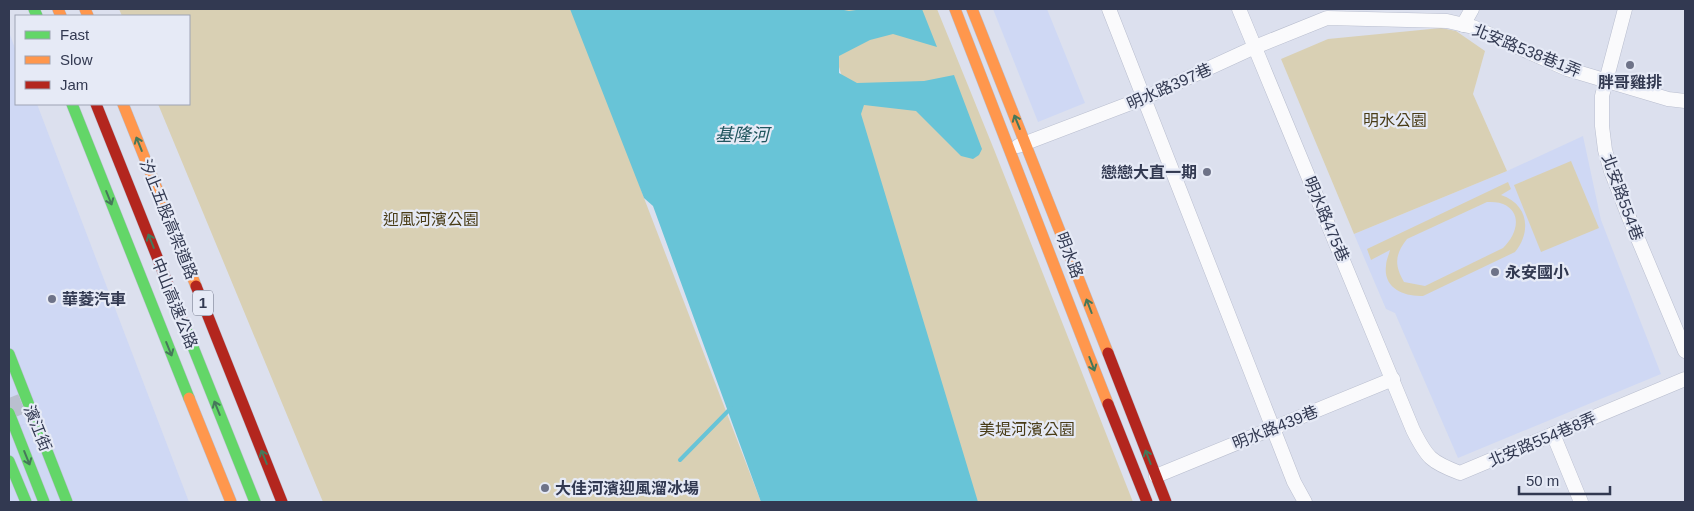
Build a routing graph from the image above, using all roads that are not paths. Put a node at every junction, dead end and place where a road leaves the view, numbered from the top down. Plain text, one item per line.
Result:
1 (946, 9) edge
2 (956, 9) edge
3 (972, 9) edge
4 (1109, 9) edge
5 (1239, 9) edge
6 (1472, 9) edge
7 (1625, 9) edge
8 (1325, 14) edge
9 (1463, 25) junction
10 (1255, 47) junction
11 (1606, 80) junction
12 (1144, 98) junction
13 (1685, 101) edge
14 (72, 105) edge
15 (96, 105) edge
16 (123, 105) edge
17 (1026, 144) junction
18 (1011, 150) junction
19 (1042, 237) junction
20 (1685, 351) edge
21 (9, 354) edge
22 (9, 375) edge
23 (1393, 379) junction
24 (1685, 379) edge
25 (9, 413) edge
26 (1272, 428) junction
27 (1414, 430) joint
28 (1553, 434) junction
29 (10, 466) edge
30 (1156, 476) junction
31 (26, 502) edge
32 (44, 502) edge
33 (60, 502) edge
34 (67, 502) edge
35 (230, 502) edge
36 (255, 502) edge
37 (282, 502) edge
38 (1146, 502) edge
39 (1166, 502) edge
40 (1305, 502) edge
41 (1581, 502) edge

1 - 19 main road
2 - 18 main road, 明水路
17 -> 3 main road, 明水路
4 - 12 street
5 - 10 street, 明水路475巷
6 - 9 street
7 - 11 street, 北安路554巷
8 - 9 street, 北安路538巷1弄
8 - 10 street, 明水路397巷
9 - 11 street, 北安路538巷1弄
10 - 12 street, 明水路397巷
10 - 23 street, 明水路475巷
11 - 13 street, 北安路538巷1弄
11 - 20 street, 北安路554巷
12 - 17 street, 明水路397巷
12 - 26 street
14 -> 35 main road, 中山高速公路
36 -> 15 main road, 中山高速公路 / 1
37 -> 16 main road, 汐止五股高架道路 / 1
17 - 18 street, 明水路397巷
30 -> 17 main road, 明水路
18 - 19 main road, 明水路
19 -> 38 main road, 明水路
21 - 34 main road, 濱江街
22 - 33 main road, 濱江街
23 - 26 street, 明水路439巷
23 - 27 street, 明水路475巷
24 - 28 street, 北安路554巷8弄
25 -> 32 main road
26 - 30 street, 明水路439巷
26 - 40 street
27 - 28 street, 北安路554巷8弄
28 - 41 street
29 - 31 main road
30 - 39 main road, 明水路

